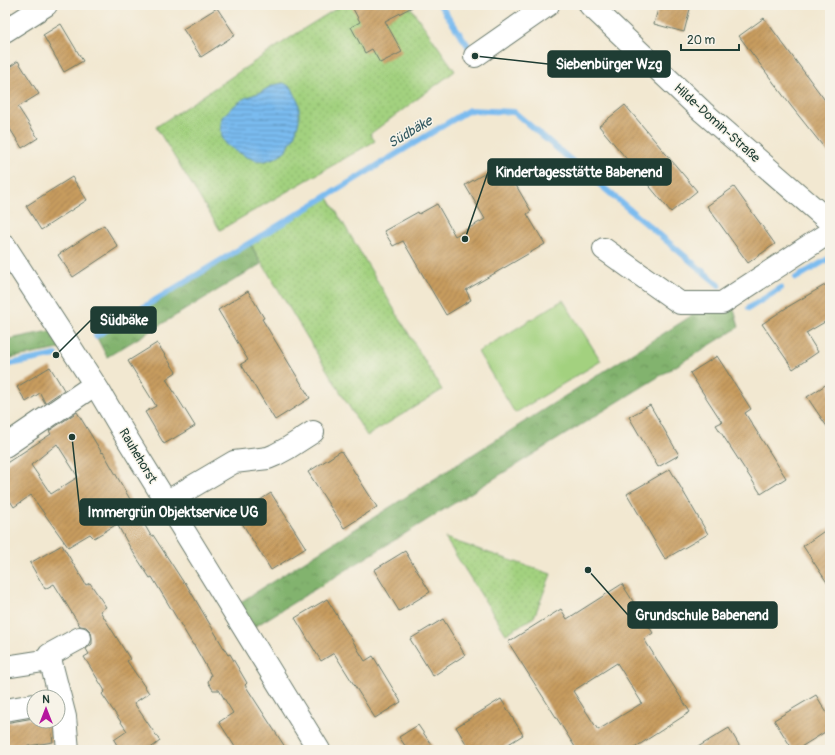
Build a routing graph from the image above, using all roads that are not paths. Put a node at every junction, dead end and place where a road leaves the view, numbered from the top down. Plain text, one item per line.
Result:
1 (46, 5) edge
2 (548, 5) edge
3 (590, 5) edge
4 (5, 31) edge
5 (475, 56) dead end
6 (830, 222) edge
7 (830, 232) edge
8 (5, 246) edge
9 (604, 249) dead end
10 (94, 385) junction
11 (313, 432) dead end
12 (5, 446) edge
13 (166, 502) junction
14 (80, 638) dead end
15 (50, 660) junction
16 (5, 667) edge
17 (56, 689) edge
18 (26, 706) edge
19 (5, 710) edge
20 (66, 727) edge
21 (68, 750) edge
22 (319, 750) edge

1 - 4 street
2 - 5 street
3 - 6 street, Hilde-Domin-Straße
7 - 9 street
8 - 10 street, Rauhehorst
10 - 12 street
10 - 13 street, Rauhehorst
11 - 13 street
13 - 22 street, Rauhehorst
14 - 15 street
15 - 16 street
15 - 17 street
18 - 19 street
20 - 21 street

